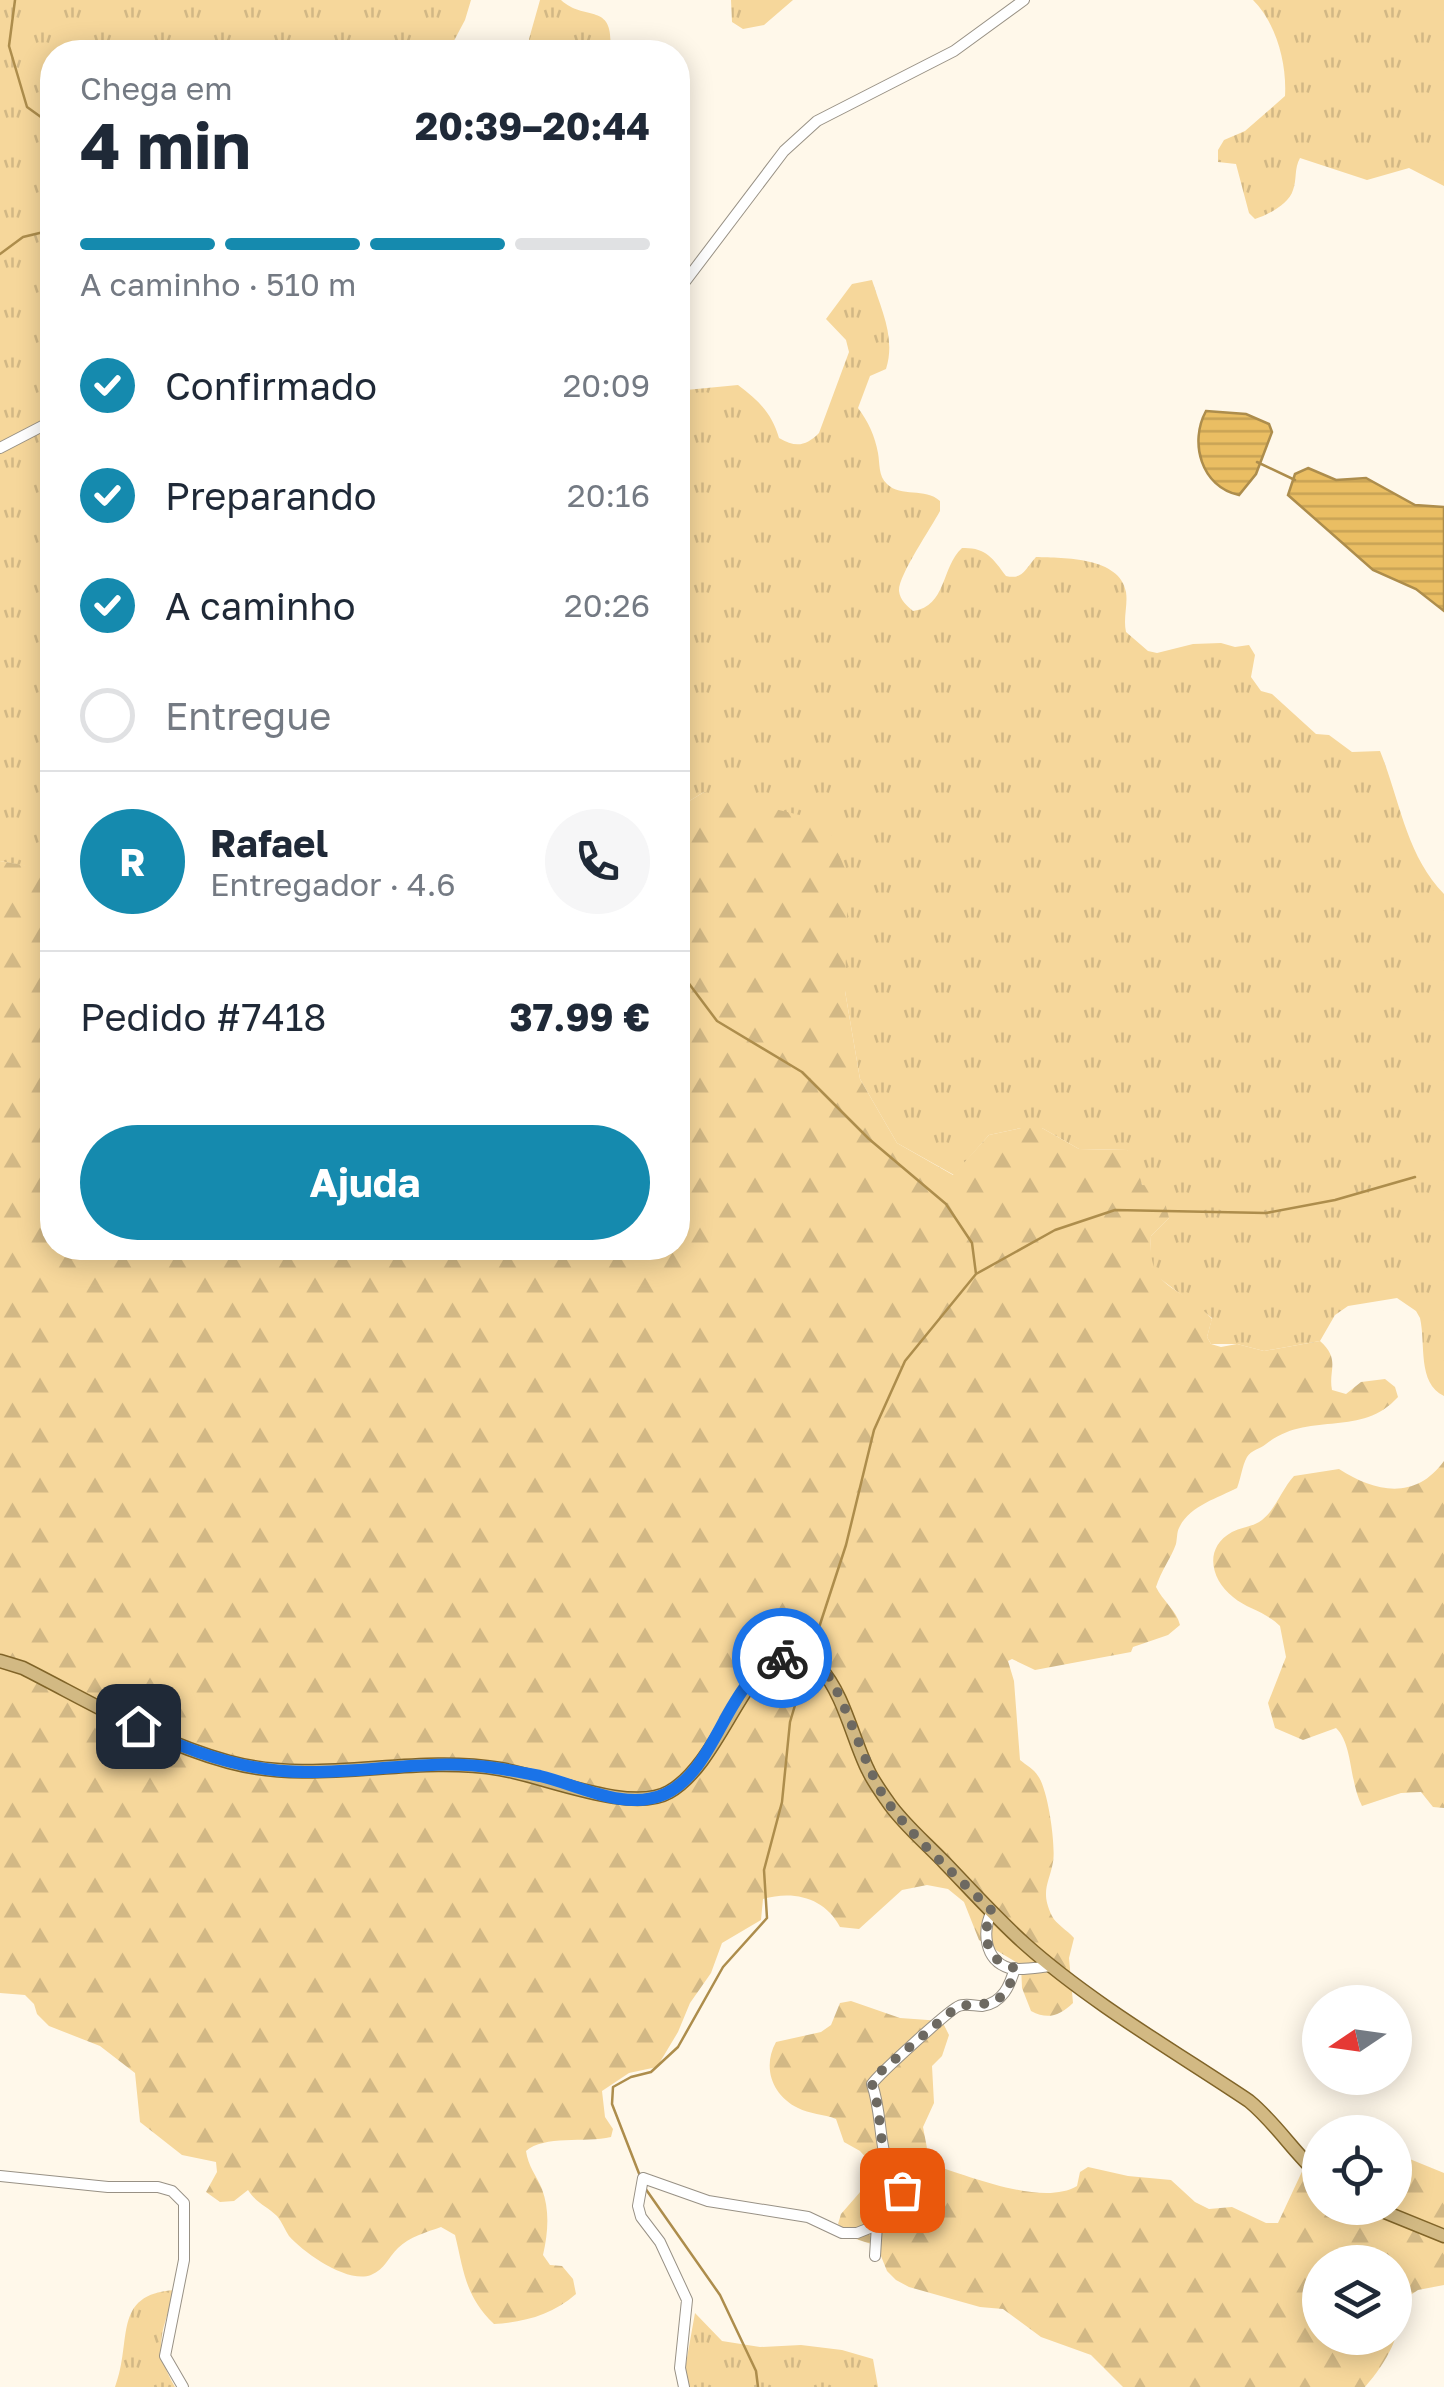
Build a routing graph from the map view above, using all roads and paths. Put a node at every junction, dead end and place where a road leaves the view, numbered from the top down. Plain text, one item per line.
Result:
1 (1024, 0) edge
2 (690, 276) edge
3 (40, 427) edge
4 (0, 448) edge
5 (0, 1661) edge
6 (992, 1911) junction
7 (1052, 1966) junction
8 (1015, 1968) junction
9 (1302, 2159) edge
10 (0, 2176) edge
11 (1412, 2223) edge
12 (877, 2225) junction
13 (1444, 2236) edge
14 (875, 2256) dead end
15 (183, 2387) edge
16 (684, 2387) edge

1 - 2 street
3 - 4 street
5 - 6 main road
6 - 7 main road
6 - 8 street
7 - 8 street
7 - 9 main road
8 - 12 street
10 - 15 street
11 - 13 main road
12 - 14 street
12 - 16 street

